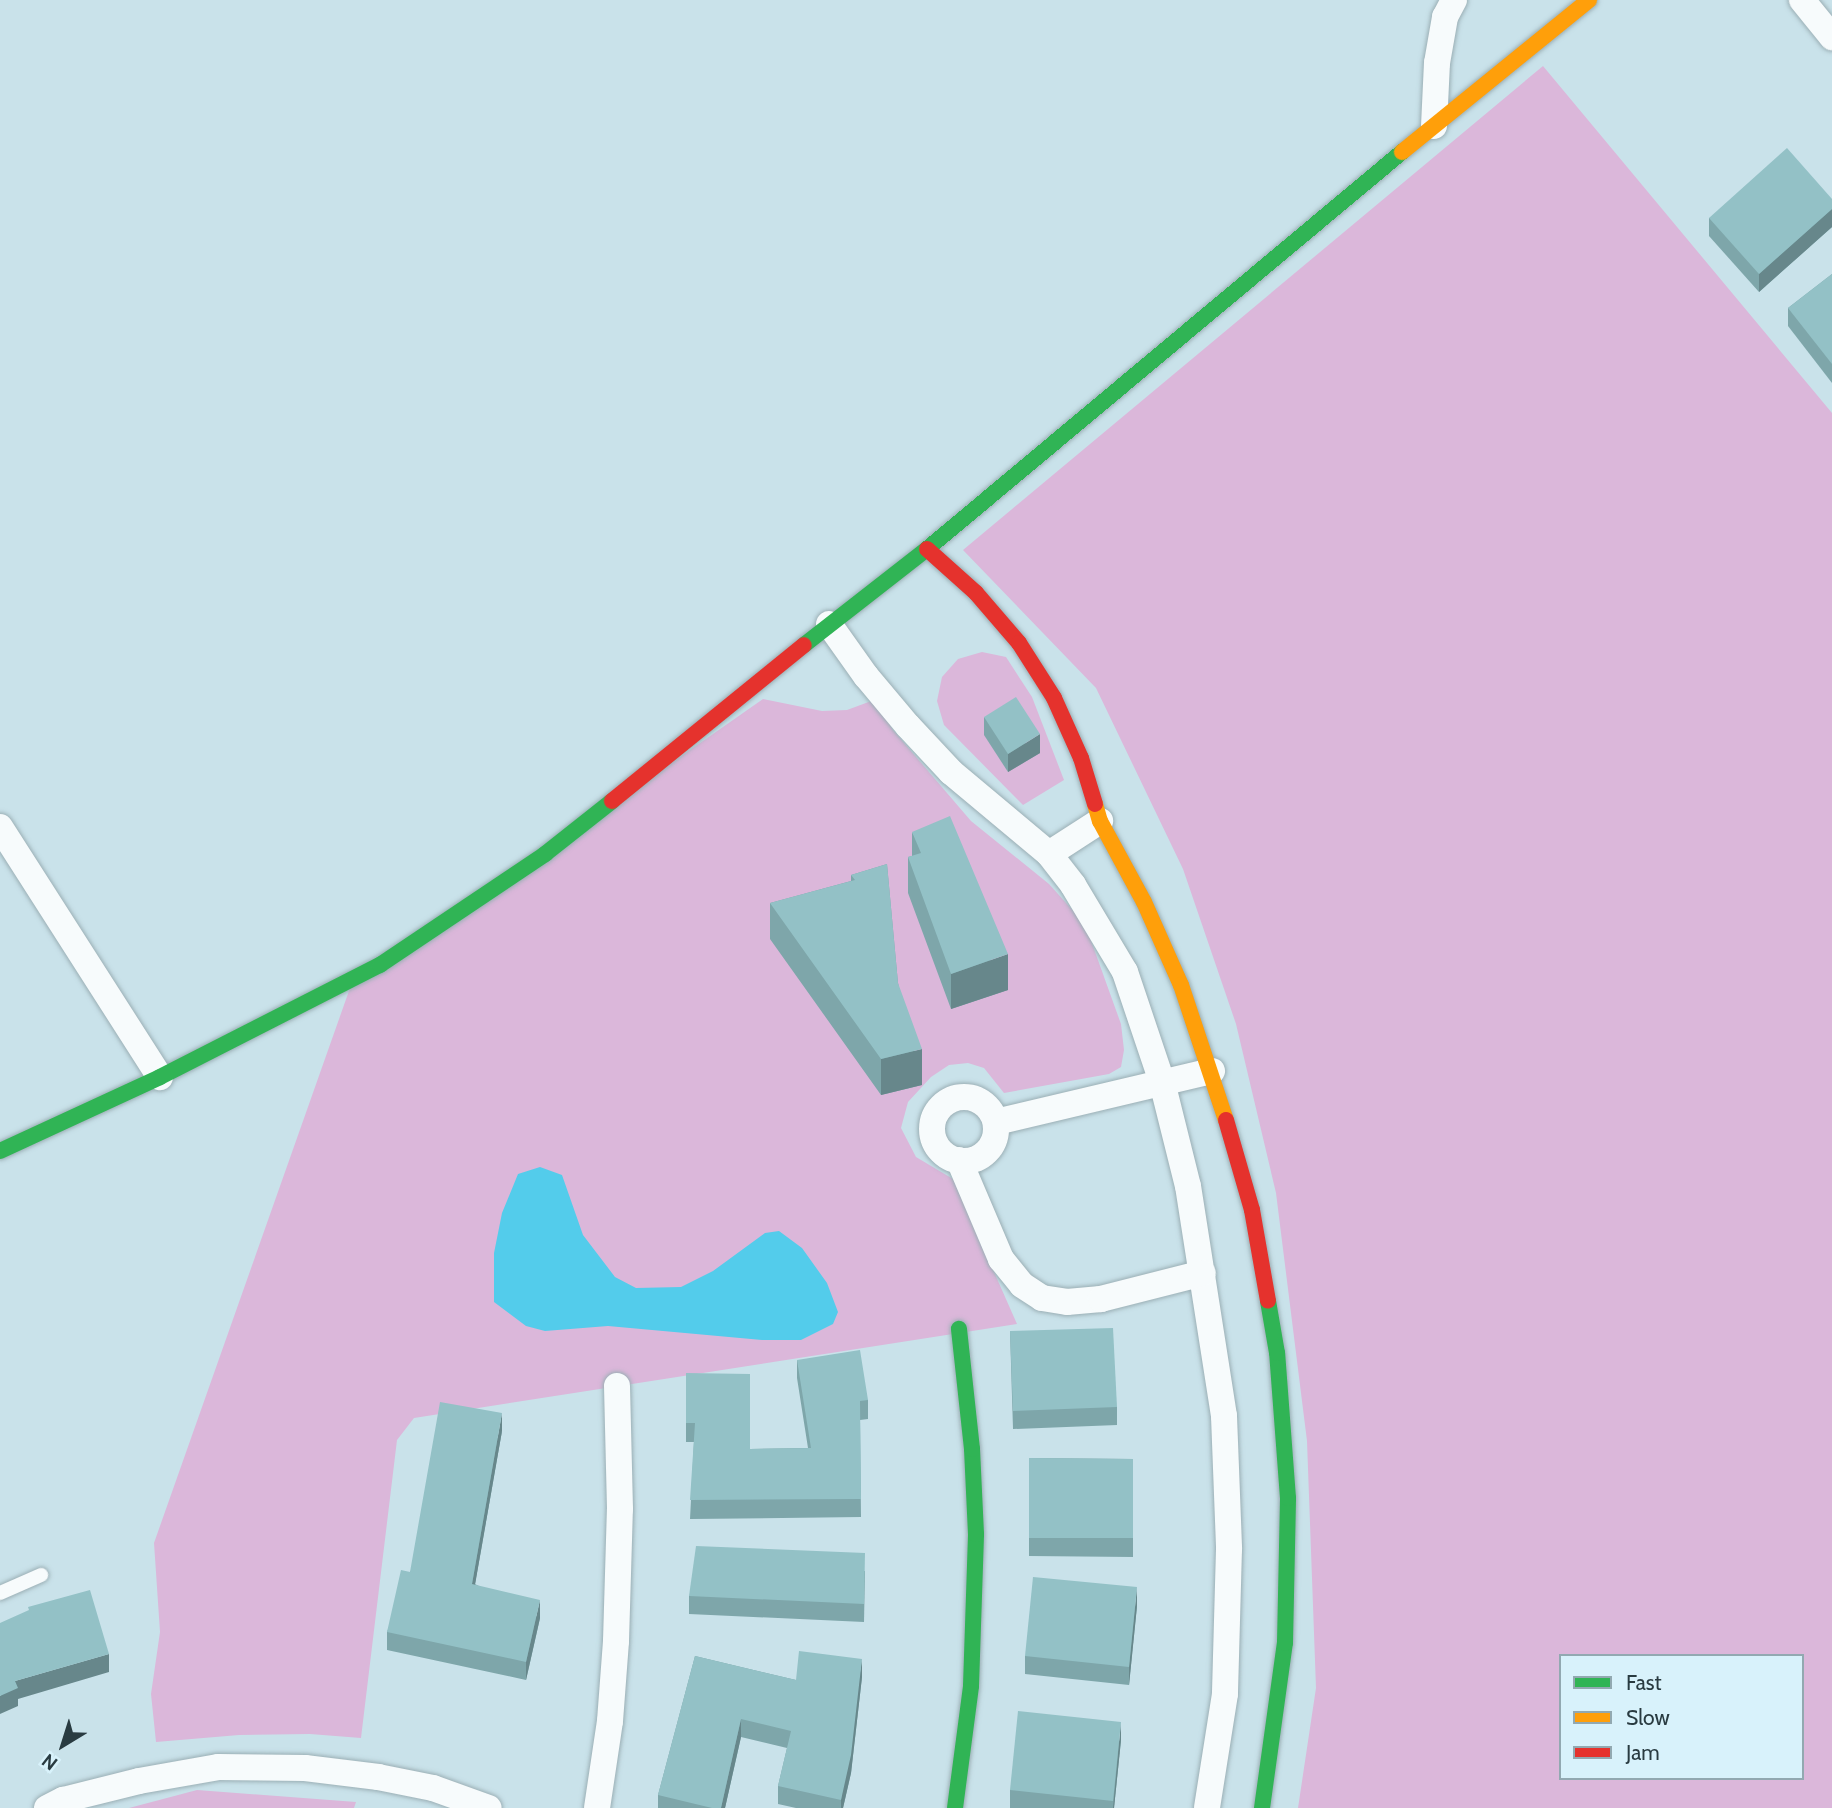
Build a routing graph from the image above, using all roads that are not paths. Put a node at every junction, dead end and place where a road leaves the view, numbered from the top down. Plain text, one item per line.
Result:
1 (1454, 0) edge
2 (1589, 0) edge
3 (1802, 0) edge
4 (1832, 37) edge
5 (1434, 126) junction
6 (928, 549) junction
7 (830, 624) junction
8 (1100, 821) junction
9 (0, 827) edge
10 (1049, 854) junction
11 (1212, 1071) junction
12 (160, 1077) junction
13 (1163, 1082) junction
14 (996, 1122) junction
15 (0, 1151) edge
16 (958, 1160) junction
17 (1203, 1273) junction
18 (959, 1329) dead end
19 (617, 1386) dead end
20 (41, 1575) dead end
21 (0, 1593) edge
22 (47, 1808) edge
23 (489, 1808) edge
24 (597, 1808) edge
25 (955, 1808) edge
26 (1208, 1808) edge
27 (1262, 1808) edge

1 - 5 street
2 - 5 street
3 - 4 street
5 - 6 street
6 - 7 street
6 - 8 street
7 - 10 street
7 - 12 street
8 - 10 street
8 - 11 street
9 - 12 street
10 - 13 street
11 - 13 street
11 - 27 street
12 - 15 street
13 - 14 street
13 - 17 street
14 - 16 street
14 - 16 street
16 - 17 street
17 - 26 street
18 - 25 street
19 - 24 street
20 - 21 lane
22 - 23 street

